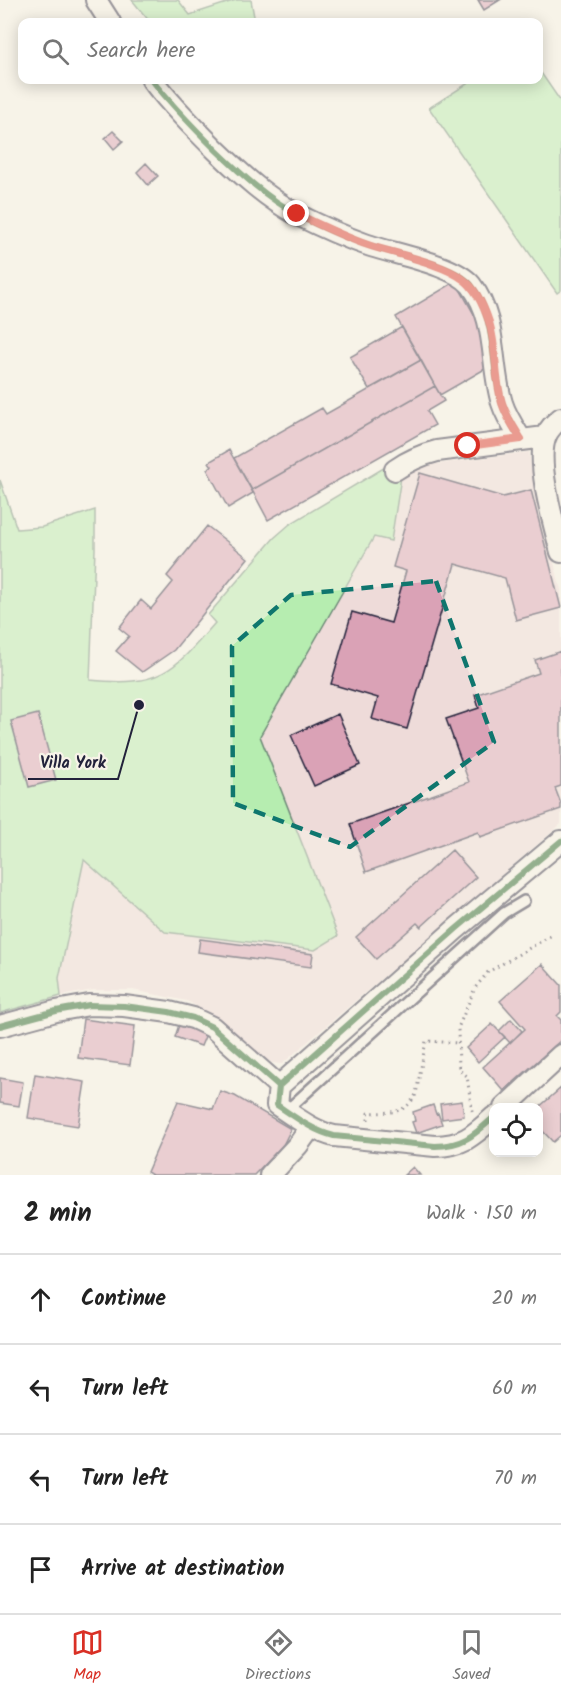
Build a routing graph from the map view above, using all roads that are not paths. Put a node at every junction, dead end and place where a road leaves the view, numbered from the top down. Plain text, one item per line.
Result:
1 (96, 0) edge
2 (107, 18) edge
3 (155, 84) edge
4 (561, 418) edge
5 (545, 437) junction
6 (521, 439) junction
7 (395, 470) dead end
8 (561, 552) edge
9 (561, 841) edge
10 (524, 901) dead end
11 (0, 1026) edge
12 (561, 1055) edge
13 (279, 1086) junction
14 (508, 1103) edge
15 (286, 1111) junction
16 (489, 1121) edge
17 (310, 1127) junction
18 (270, 1175) edge

1 - 2 street
3 - 6 street
4 - 5 street
5 - 6 street
5 - 8 street
6 - 7 street
9 - 13 street
10 - 15 lane
11 - 13 street
12 - 14 street
13 - 15 street
15 - 17 street
16 - 17 street
17 - 18 street

